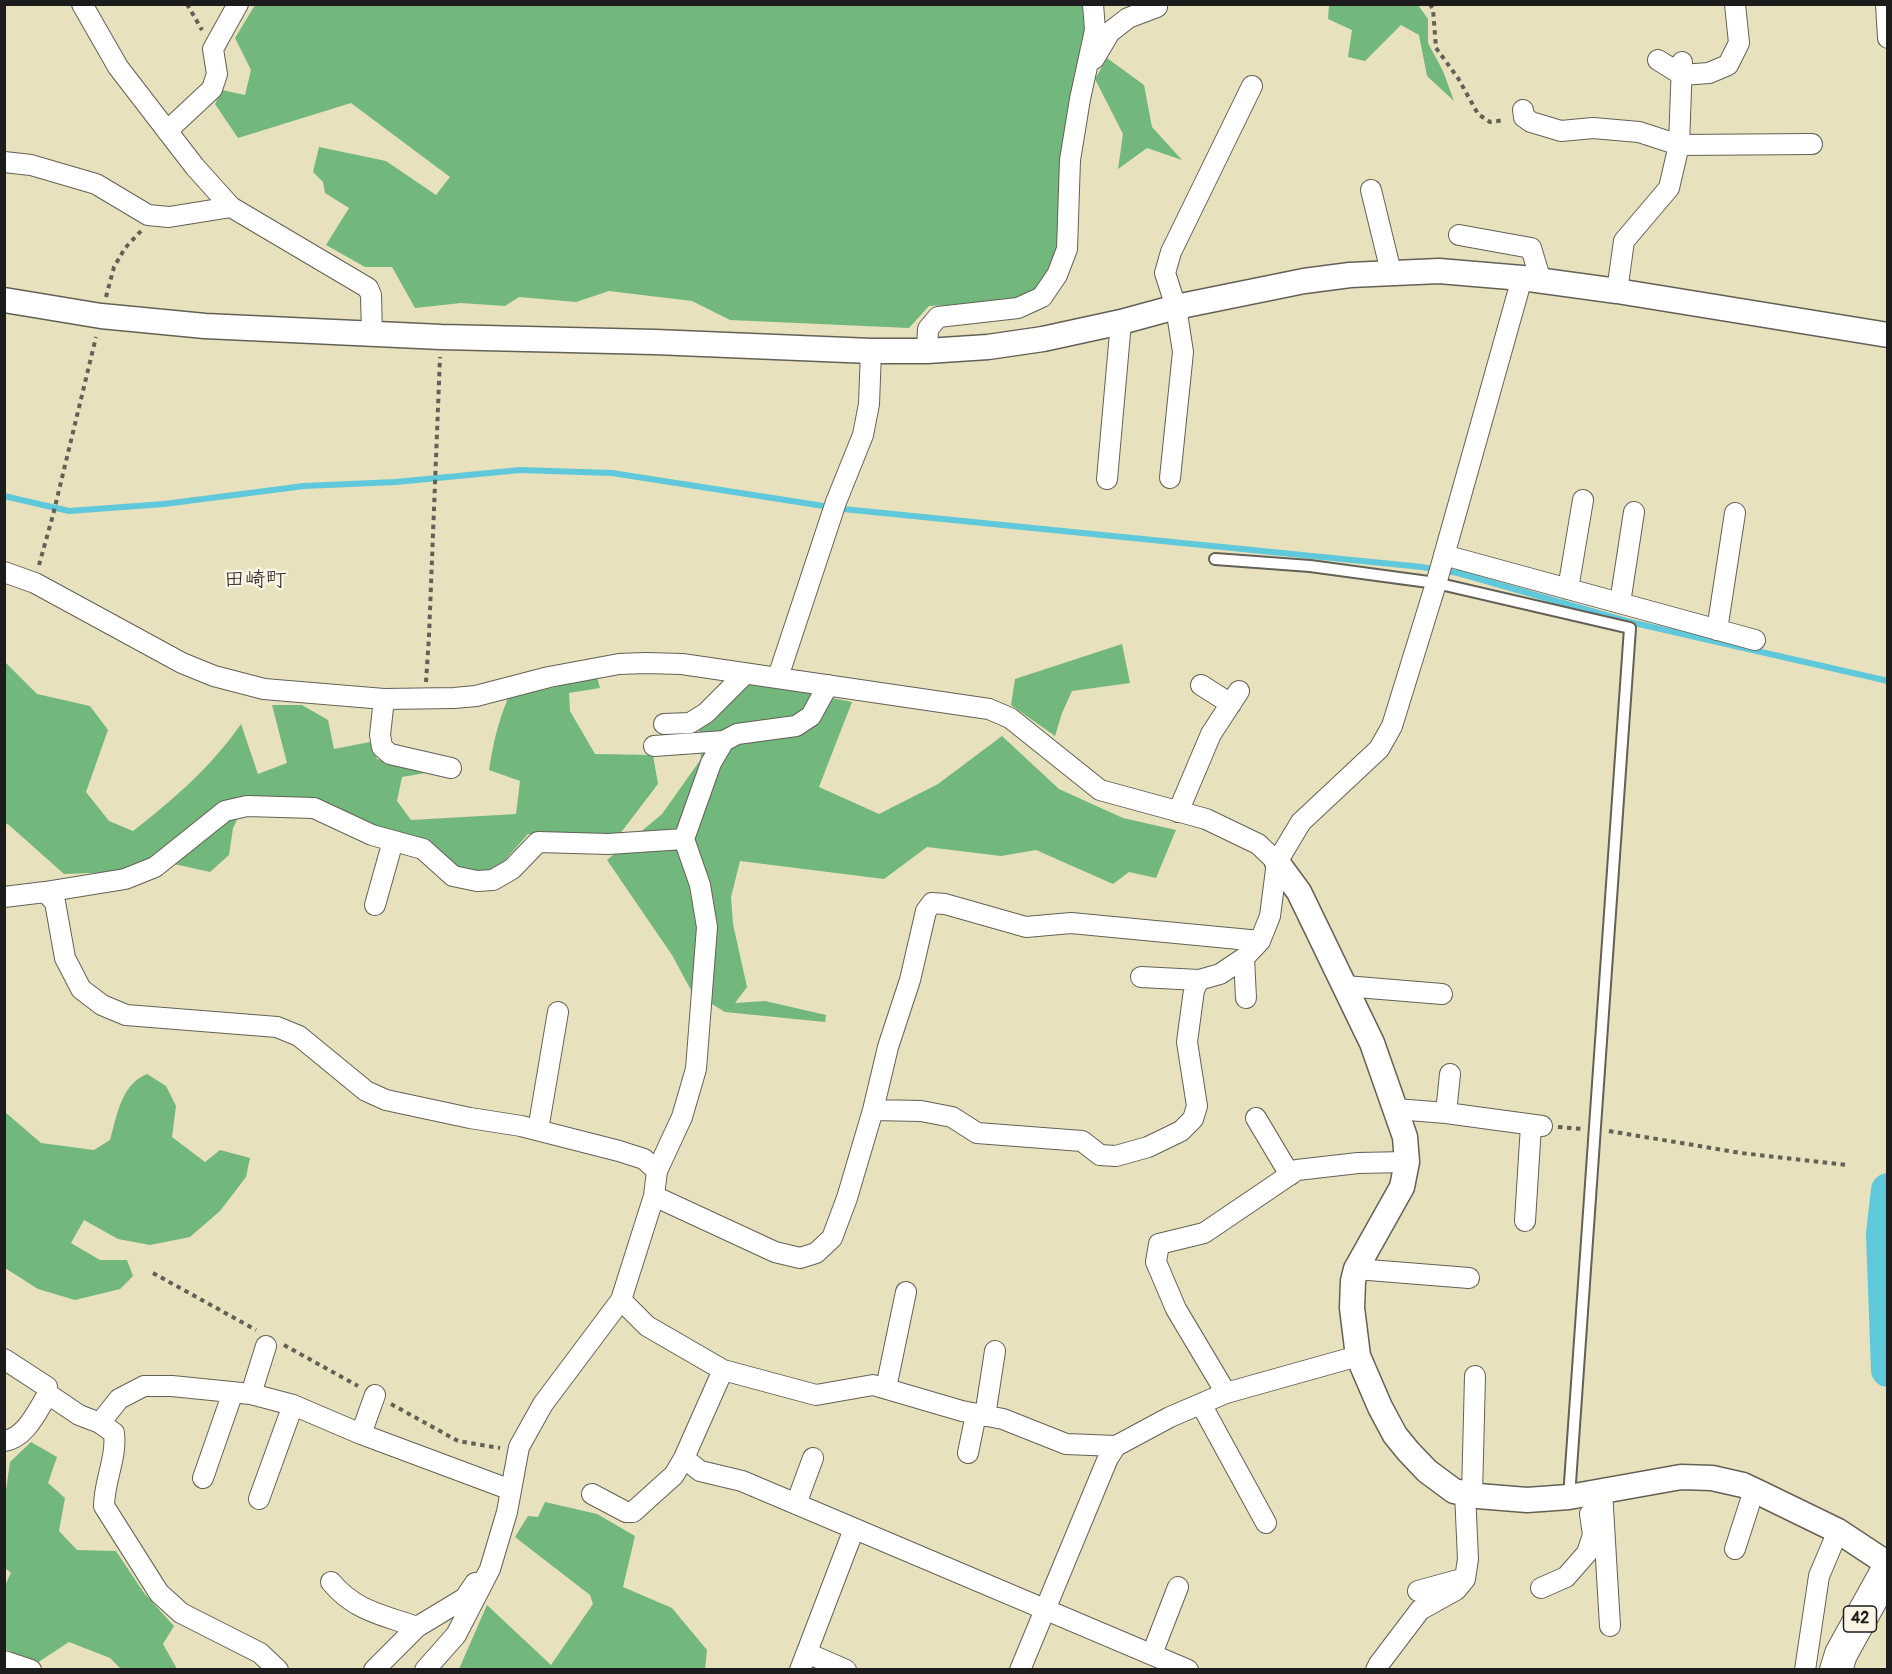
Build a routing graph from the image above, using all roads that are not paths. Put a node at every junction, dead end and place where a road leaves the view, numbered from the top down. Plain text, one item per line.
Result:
1 (82, 4) edge
2 (238, 4) edge
3 (1093, 4) edge
4 (1107, 4) edge
5 (1735, 4) edge
6 (1886, 4) edge
7 (1157, 7) dead end
8 (1095, 30) junction
9 (1887, 38) edge
10 (1658, 60) dead end
11 (1682, 68) junction
12 (1085, 74) junction
13 (1252, 86) dead end
14 (1523, 114) road end
15 (167, 131) junction
16 (1812, 144) dead end
17 (1679, 145) junction
18 (4, 162) edge
19 (1371, 190) dead end
20 (231, 207) junction
21 (1459, 236) dead end
22 (1391, 272) junction
23 (1531, 280) junction
24 (1617, 291) junction
25 (4, 300) edge
26 (1176, 307) junction
27 (1121, 322) junction
28 (372, 334) junction
29 (1887, 334) edge
30 (871, 351) junction
31 (927, 351) junction
32 (1170, 478) dead end
33 (1107, 479) dead end
34 (1583, 500) dead end
35 (1634, 512) dead end
36 (1735, 513) dead end
37 (1215, 559) dead end
38 (1440, 569) junction
39 (4, 572) edge
40 (1568, 589) junction
41 (1620, 603) junction
42 (1717, 630) junction
43 (1755, 640) dead end
44 (745, 674) junction
45 (778, 677) junction
46 (828, 685) junction
47 (1201, 685) dead end
48 (384, 699) junction
49 (664, 724) dead end
50 (724, 741) junction
51 (654, 746) dead end
52 (451, 768) dead end
53 (1178, 812) junction
54 (388, 839) junction
55 (684, 839) junction
56 (1277, 862) junction
57 (45, 892) junction
58 (373, 896) dead end
59 (4, 897) edge
60 (1260, 941) junction
61 (1244, 958) junction
62 (1141, 977) dead end
63 (1199, 980) junction
64 (1345, 986) junction
65 (1442, 994) dead end
66 (1246, 998) dead end
67 (558, 1012) dead end
68 (1450, 1074) dead end
69 (1396, 1109) junction
70 (873, 1110) junction
71 (1446, 1113) junction
72 (1256, 1118) dead end
73 (538, 1130) junction
74 (1407, 1162) junction
75 (657, 1171) junction
76 (1290, 1175) junction
77 (654, 1196) junction
78 (1525, 1221) dead end
79 (1356, 1269) junction
80 (1469, 1278) dead end
81 (906, 1292) dead end
82 (621, 1300) junction
83 (268, 1340) road end
84 (995, 1351) dead end
85 (1358, 1356) junction
86 (4, 1359) edge
87 (723, 1370) junction
88 (1475, 1376) dead end
89 (886, 1388) junction
90 (242, 1393) junction
91 (1226, 1393) junction
92 (48, 1394) junction
93 (375, 1395) road end
94 (293, 1404) junction
95 (1202, 1404) junction
96 (980, 1415) junction
97 (100, 1423) junction
98 (361, 1434) junction
99 (4, 1441) edge
100 (1116, 1446) junction
101 (968, 1453) dead end
102 (684, 1458) junction
103 (813, 1458) dead end
104 (203, 1478) dead end
105 (511, 1490) junction
106 (1754, 1490) junction
107 (592, 1494) dead end
108 (1468, 1494) junction
109 (1586, 1494) junction
110 (259, 1499) dead end
111 (796, 1504) junction
112 (1266, 1522) dead end
113 (854, 1529) junction
114 (1838, 1531) junction
115 (1734, 1549) dead end
116 (1887, 1564) edge
117 (490, 1569) junction
118 (1887, 1569) edge
119 (1464, 1579) junction
120 (331, 1582) dead end
121 (1178, 1587) dead end
122 (1541, 1588) dead end
123 (1418, 1592) dead end
124 (1046, 1610) junction
125 (1610, 1626) dead end
126 (417, 1627) junction
127 (1152, 1654) junction
128 (4, 1661) edge
129 (803, 1661) edge
130 (31, 1670) edge
131 (278, 1670) edge
132 (375, 1670) edge
133 (425, 1670) edge
134 (846, 1670) edge
135 (1020, 1670) edge
136 (1188, 1670) edge
137 (1376, 1670) edge
138 (1805, 1670) edge
139 (1836, 1670) edge

1 - 15 street
2 - 15 street
3 - 8 street
4 - 8 street
5 - 11 street
6 - 9 street
7 - 12 street
8 - 12 street
10 - 11 street
11 - 17 street
12 - 31 street
13 - 26 street
14 - 17 street
15 - 20 street
16 - 17 street
17 - 24 street
18 - 20 street
19 - 22 street
20 - 28 street
21 - 23 street
22 - 23 street
22 - 26 street
23 - 24 street
23 - 38 street
24 - 29 street
25 - 28 street
26 - 27 street
26 - 32 street
27 - 31 street
27 - 33 street
28 - 30 street
30 - 31 street
30 - 45 street
34 - 40 street
35 - 41 street
36 - 42 street
37 - 38 lane
38 - 40 street
38 - 56 street
38 - 109 lane
39 - 48 street
40 - 41 street
41 - 42 street
42 - 43 street
44 - 45 street
44 - 48 street
44 - 49 street
45 - 46 street
46 - 50 street
46 - 53 street
47 - 53 street
48 - 52 street
50 - 51 street
50 - 55 street
53 - 56 street
54 - 55 street
54 - 57 street
54 - 58 street
55 - 75 street
56 - 60 street
56 - 64 street
57 - 59 street
57 - 73 street
60 - 61 street
60 - 70 street
61 - 63 street
61 - 66 street
62 - 63 street
63 - 70 street
64 - 65 street
64 - 69 street
67 - 73 street
68 - 71 street
69 - 71 street
69 - 74 street
70 - 77 street
71 - 78 street
72 - 76 street
73 - 75 street
74 - 76 street
74 - 79 street
75 - 77 street
76 - 91 street
77 - 82 street
79 - 80 street
79 - 85 street
81 - 89 street
82 - 87 street
82 - 105 street
83 - 90 street
84 - 96 street
85 - 91 street
85 - 108 street
86 - 92 street
87 - 89 street
87 - 102 street
88 - 108 street
89 - 96 street
90 - 94 street
90 - 97 street
90 - 104 street
91 - 95 street
92 - 97 street
92 - 99 street
93 - 98 street
94 - 98 street
94 - 110 street
95 - 100 street
95 - 112 street
96 - 100 street
96 - 101 street
97 - 131 street
98 - 105 street
100 - 124 street
102 - 107 street
102 - 111 street
103 - 111 street
105 - 117 street
106 - 109 street
106 - 114 street
106 - 115 street
108 - 109 street
108 - 119 street
109 - 122 street
109 - 125 street
111 - 113 street
113 - 124 street
113 - 129 street
114 - 116 street
114 - 138 street
117 - 126 street
117 - 133 street
118 - 139 main road, 42
119 - 123 street
119 - 137 street
120 - 126 street
121 - 127 street
124 - 127 street
124 - 135 street
126 - 132 street
127 - 136 street
128 - 130 street
129 - 134 street

